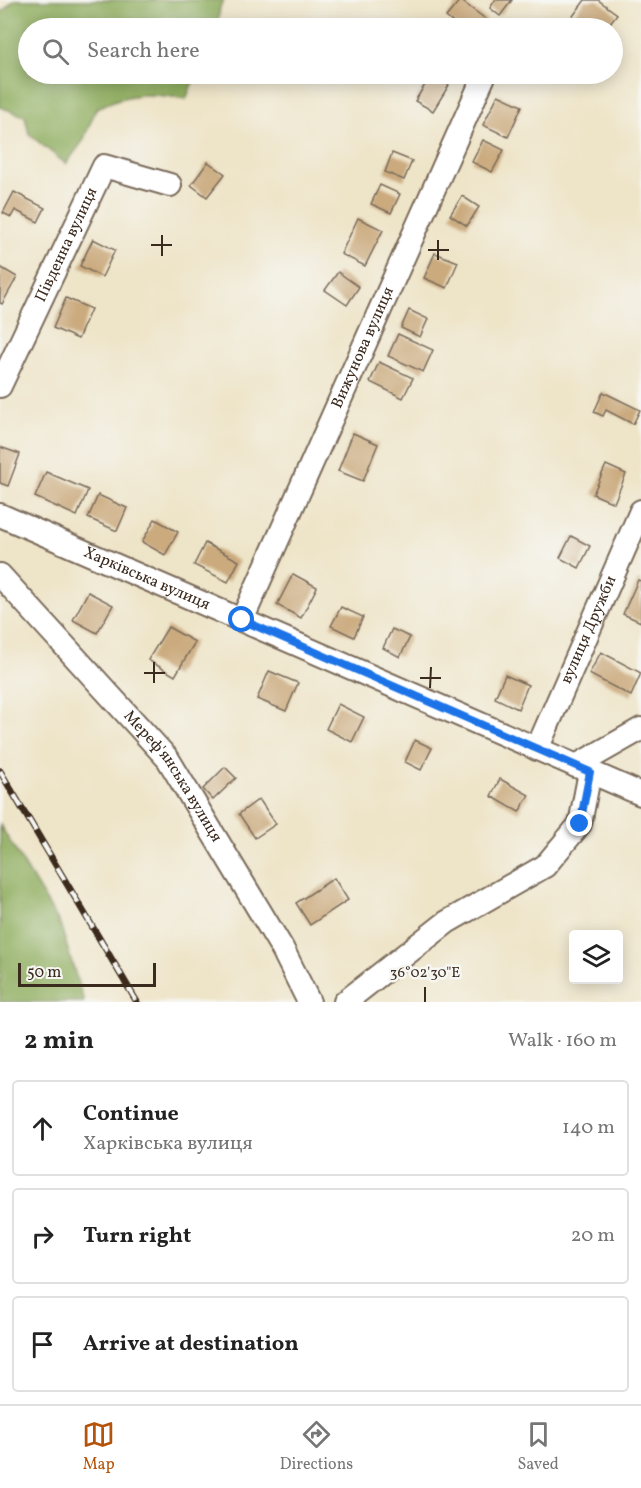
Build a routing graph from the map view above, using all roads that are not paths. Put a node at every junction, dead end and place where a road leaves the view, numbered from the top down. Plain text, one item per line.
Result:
1 (481, 84) edge
2 (170, 185) dead end
3 (0, 386) edge
4 (641, 511) edge
5 (0, 514) edge
6 (0, 575) edge
7 (242, 620) junction
8 (641, 729) edge
9 (537, 749) junction
10 (583, 769) junction
11 (641, 794) edge
12 (309, 1002) edge
13 (345, 1002) edge

1 - 7 street, Вижунова вулиця
2 - 3 street, Південна вулиця
4 - 9 street, вулиця Дружби
5 - 7 street, Харківська вулиця
6 - 12 street, Мереф'янська вулиця
7 - 9 street, Харківська вулиця
8 - 10 street
9 - 10 street, Харківська вулиця
10 - 11 street, Харківська вулиця
10 - 13 street

